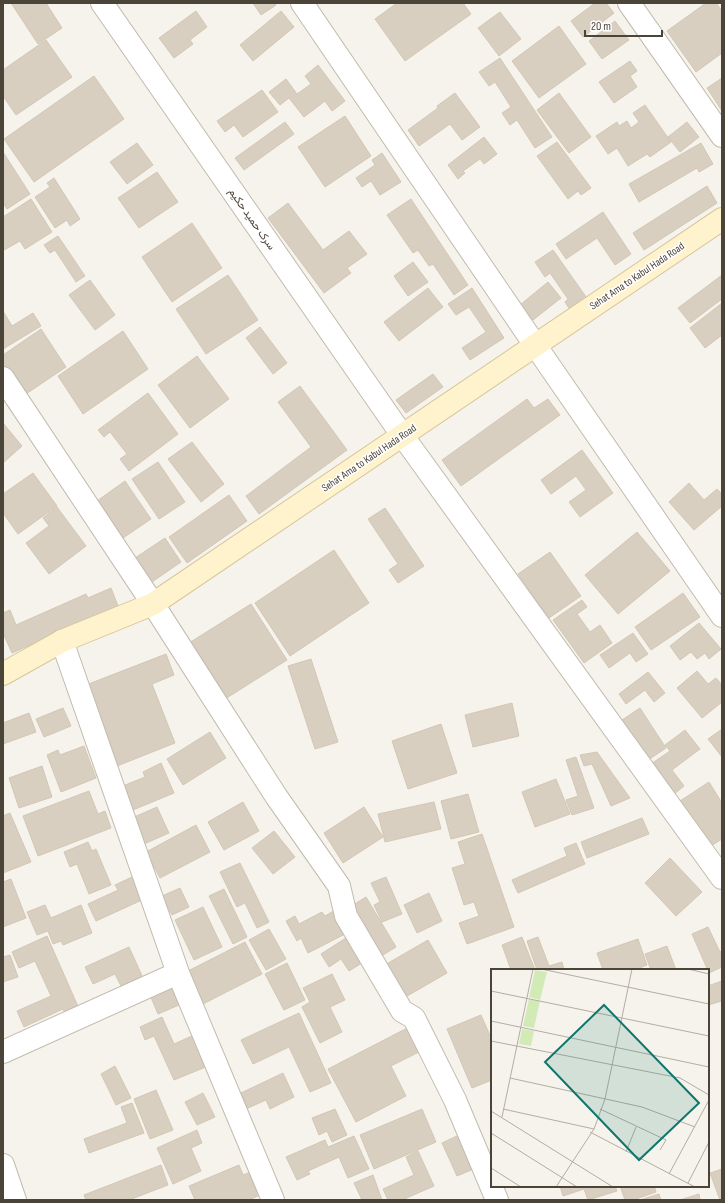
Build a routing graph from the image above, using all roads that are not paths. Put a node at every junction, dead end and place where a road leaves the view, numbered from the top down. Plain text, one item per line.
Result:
1 (102, 3) edge
2 (302, 3) edge
3 (629, 3) edge
4 (722, 136) edge
5 (722, 219) edge
6 (535, 345) junction
7 (3, 378) edge
8 (402, 435) junction
9 (154, 604) junction
10 (722, 616) edge
11 (62, 641) junction
12 (3, 674) edge
13 (722, 878) edge
14 (178, 973) junction
15 (3, 1052) edge
16 (3, 1165) edge
17 (491, 1186) edge
18 (492, 1187) edge
19 (16, 1200) edge
20 (273, 1200) edge
21 (497, 1200) edge

1 - 8 street, سرک حمید حکیم
2 - 6 street
3 - 4 street
5 - 6 main road, Sehat Ama to Kabul Hada Road
6 - 8 main road, Sehat Ama to Kabul Hada Road
6 - 10 street
7 - 9 street
8 - 9 main road, Sehat Ama to Kabul Hada Road
8 - 13 street, سرک حمید حکیم
9 - 11 main road, Sehat Ama to Kabul Hada Road
9 - 17 street
11 - 12 main road, Sehat Ama to Kabul Hada Road
11 - 14 street
14 - 15 street
14 - 20 street
16 - 19 street
18 - 21 street

